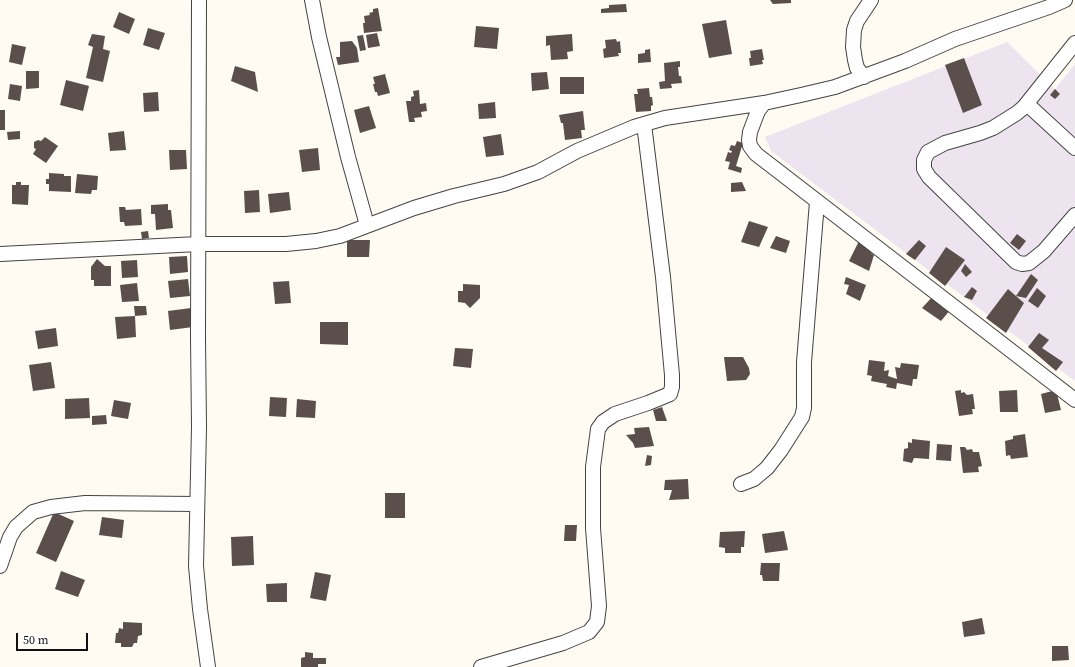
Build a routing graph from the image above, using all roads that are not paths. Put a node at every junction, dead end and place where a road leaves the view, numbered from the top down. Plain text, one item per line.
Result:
1 (199, 0) edge
2 (312, 0) edge
3 (871, 0) edge
4 (1066, 0) edge
5 (1075, 43) edge
6 (864, 77) junction
7 (764, 103) junction
8 (1027, 104) junction
9 (644, 124) junction
10 (1075, 148) edge
11 (817, 202) junction
12 (1075, 215) edge
13 (367, 226) junction
14 (198, 244) junction
15 (0, 254) edge
16 (1075, 400) edge
17 (741, 484) dead end
18 (197, 504) junction
19 (0, 566) edge
20 (208, 667) edge
21 (481, 667) edge

1 - 14 street
2 - 13 street
3 - 6 street
4 - 6 street
5 - 8 street
6 - 7 street
7 - 9 street
7 - 11 street
8 - 10 street
8 - 12 street
9 - 13 street
9 - 21 street
11 - 16 street
11 - 17 street
13 - 14 street
14 - 15 street
14 - 18 street
18 - 19 street
18 - 20 street

